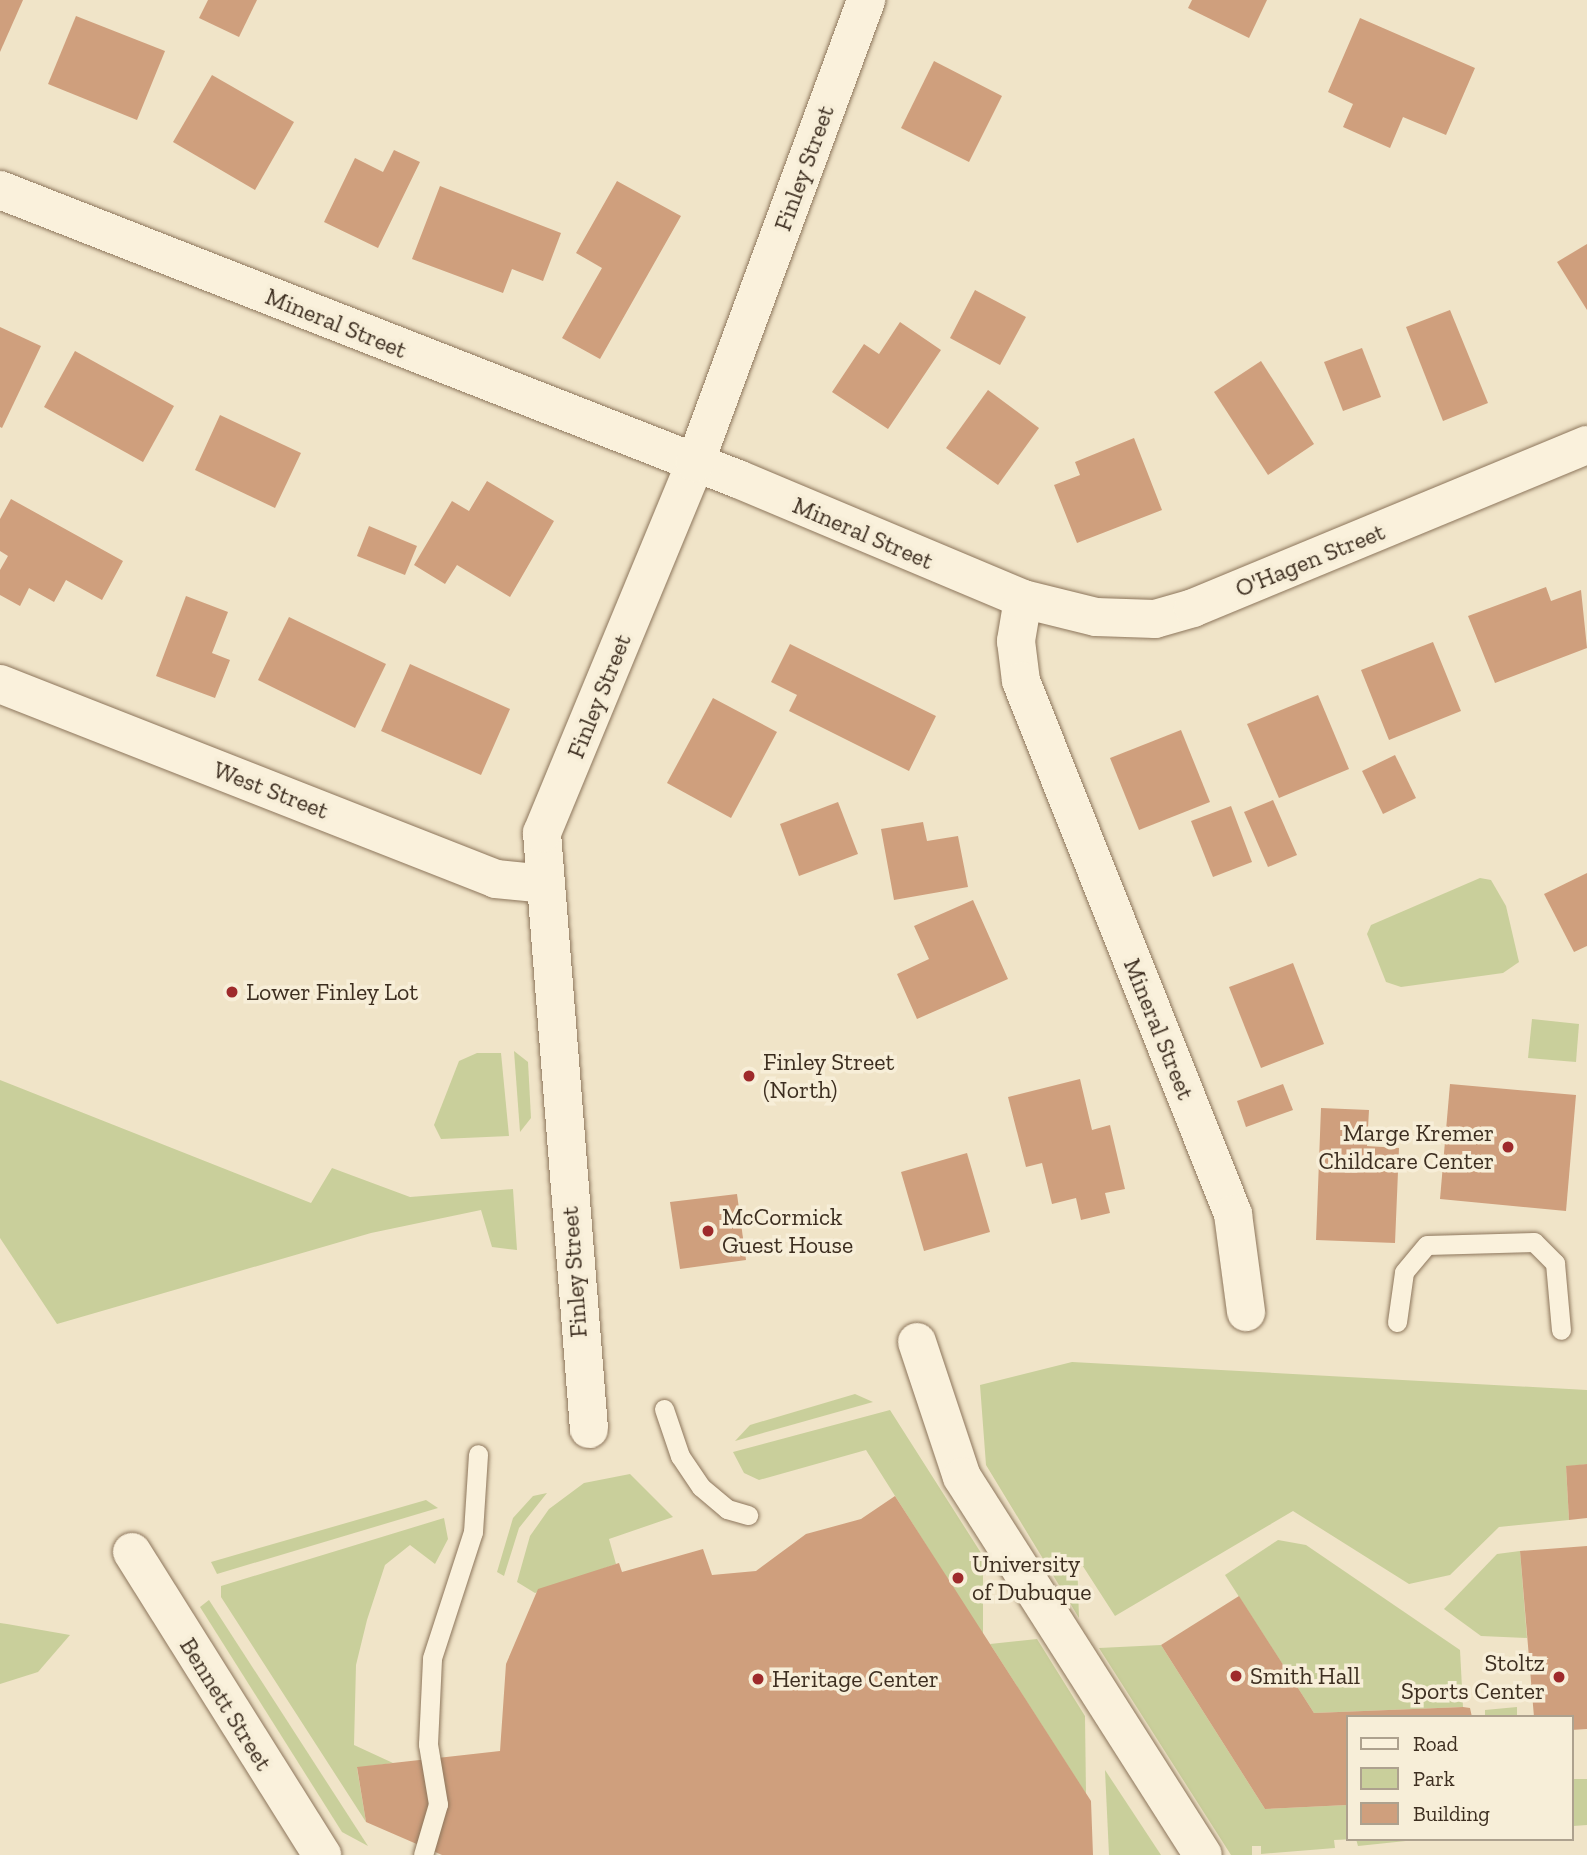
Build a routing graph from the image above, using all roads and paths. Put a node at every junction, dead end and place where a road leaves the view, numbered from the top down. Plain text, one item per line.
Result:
1 (866, 0) edge
2 (0, 190) edge
3 (1587, 445) edge
4 (695, 463) junction
5 (1023, 599) junction
6 (0, 684) edge
7 (545, 884) junction
8 (1246, 1312) dead end
9 (1397, 1322) dead end
10 (1561, 1330) dead end
11 (917, 1342) dead end
12 (664, 1409) dead end
13 (589, 1429) dead end
14 (478, 1454) dead end
15 (748, 1515) dead end
16 (132, 1552) dead end
17 (322, 1855) edge
18 (423, 1855) edge
19 (1203, 1855) edge

1 - 4 street, Finley Street
2 - 4 street, Mineral Street
3 - 5 street, O'Hagen Street
4 - 5 street, Mineral Street
4 - 7 street, Finley Street
5 - 8 street, Mineral Street
6 - 7 street, West Street
7 - 13 street, Finley Street
9 - 10 lane
11 - 19 street
12 - 15 lane
14 - 18 lane
16 - 17 street, Bennett Street

